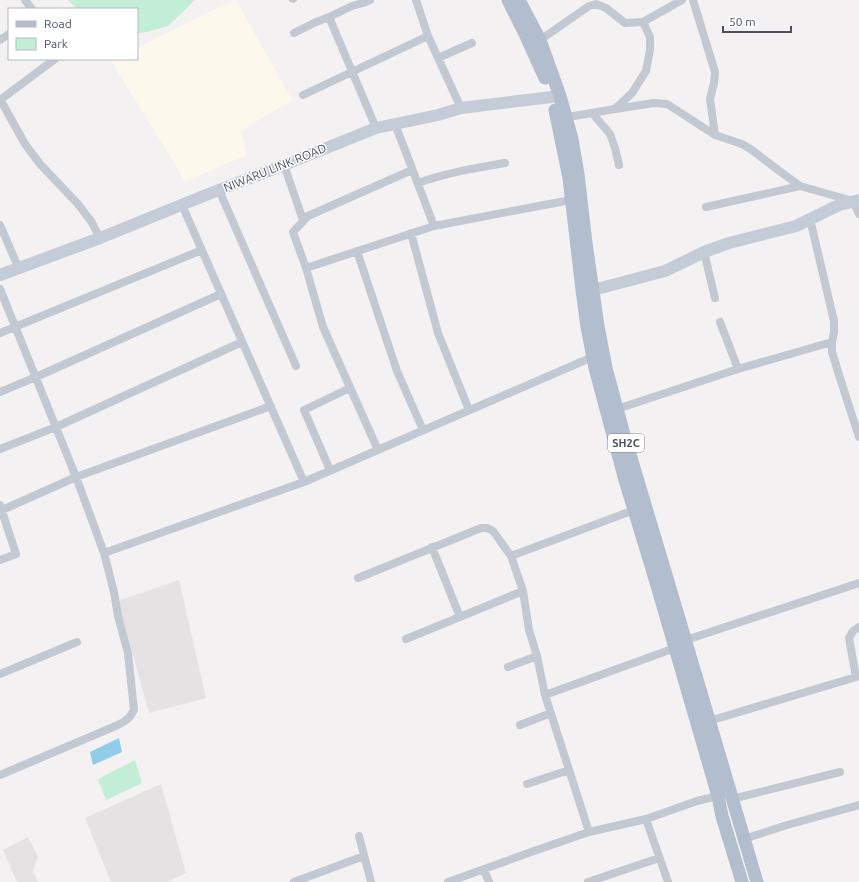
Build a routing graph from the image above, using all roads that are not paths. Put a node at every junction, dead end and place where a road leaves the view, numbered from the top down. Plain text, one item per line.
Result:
1 (25, 0) edge
2 (291, 0) edge
3 (295, 0) edge
4 (370, 0) edge
5 (416, 0) edge
6 (508, 0) edge
7 (519, 0) edge
8 (682, 0) edge
9 (693, 0) edge
10 (596, 2) edge
11 (31, 8) edge
12 (329, 17) junction
13 (643, 22) junction
14 (294, 33) dead end
15 (428, 36) junction
16 (540, 40) junction
17 (472, 43) dead end
18 (438, 58) junction
19 (54, 60) edge
20 (352, 72) junction
21 (303, 95) dead end
22 (556, 97) junction
23 (0, 100) edge
24 (461, 108) junction
25 (615, 110) junction
26 (594, 114) junction
27 (562, 119) junction
28 (395, 124) junction
29 (376, 128) junction
30 (715, 135) junction
31 (505, 163) dead end
32 (284, 165) junction
33 (619, 165) dead end
34 (412, 170) junction
35 (418, 183) junction
36 (800, 186) junction
37 (219, 190) junction
38 (576, 199) junction
39 (856, 201) edge
40 (182, 205) junction
41 (706, 207) dead end
42 (859, 214) edge
43 (810, 219) junction
44 (304, 220) junction
45 (0, 225) edge
46 (434, 226) junction
47 (411, 233) junction
48 (100, 238) junction
49 (202, 250) junction
50 (357, 251) junction
51 (704, 252) junction
52 (306, 268) junction
53 (19, 269) junction
54 (0, 275) edge
55 (0, 289) edge
56 (587, 290) junction
57 (221, 294) junction
58 (715, 298) dead end
59 (720, 322) dead end
60 (15, 326) junction
61 (0, 332) edge
62 (242, 342) junction
63 (832, 342) junction
64 (598, 354) junction
65 (296, 366) dead end
66 (738, 369) junction
67 (36, 377) junction
68 (350, 388) junction
69 (0, 392) edge
70 (271, 406) junction
71 (617, 409) junction
72 (469, 410) junction
73 (56, 427) junction
74 (423, 430) junction
75 (859, 437) edge
76 (0, 449) edge
77 (378, 450) junction
78 (330, 470) junction
79 (76, 477) junction
80 (304, 482) junction
81 (1, 509) edge
82 (634, 510) junction
83 (432, 547) junction
84 (104, 553) junction
85 (511, 556) junction
86 (0, 560) edge
87 (358, 578) dead end
88 (662, 580) junction
89 (859, 583) edge
90 (523, 591) junction
91 (460, 617) junction
92 (859, 627) edge
93 (406, 639) dead end
94 (77, 642) dead end
95 (680, 644) junction
96 (537, 656) junction
97 (508, 667) dead end
98 (0, 674) edge
99 (858, 676) edge
100 (545, 695) junction
101 (551, 713) junction
102 (709, 721) junction
103 (520, 725) dead end
104 (569, 770) junction
105 (840, 772) dead end
106 (0, 775) edge
107 (527, 784) dead end
108 (727, 796) junction
109 (859, 805) edge
110 (646, 819) junction
111 (589, 832) junction
112 (359, 836) dead end
113 (744, 839) junction
114 (364, 856) junction
115 (660, 858) junction
116 (484, 870) junction
117 (294, 882) edge
118 (371, 882) edge
119 (448, 882) edge
120 (489, 882) edge
121 (588, 882) edge
122 (668, 882) edge
123 (742, 882) edge
124 (757, 882) edge

1 - 11 street
2 - 3 lane
4 - 12 street
5 - 15 street
6 - 22 main road, SH2C
7 - 16 main road, SH2C
8 - 13 street
9 - 30 street
10 - 13 street
10 - 16 street
12 - 14 street
12 - 20 street
13 - 25 street
15 - 18 street
15 - 20 street
16 - 22 main road, SH2C
17 - 18 street
18 - 24 street
19 - 23 street
20 - 21 street
20 - 29 street
22 - 24 street, NIWARU LINK ROAD
22 - 27 main road, SH2C
23 - 48 street
24 - 28 street, NIWARU LINK ROAD
25 - 26 street
25 - 30 street
26 - 27 street
26 - 33 street
27 - 38 main road, SH2C
28 - 29 street, NIWARU LINK ROAD
28 - 34 street
29 - 32 street, NIWARU LINK ROAD
30 - 36 street
31 - 35 street
32 - 37 street, NIWARU LINK ROAD
32 - 44 street
34 - 35 street
34 - 44 street
35 - 46 street
36 - 39 street
36 - 41 street
37 - 40 street, NIWARU LINK ROAD
37 - 65 street
38 - 46 street
38 - 56 main road, SH2C
39 - 42 street
39 - 43 street
40 - 48 street, NIWARU LINK ROAD
40 - 49 street
43 - 51 street
43 - 63 street
44 - 52 street
45 - 53 street
46 - 47 street
47 - 50 street
47 - 72 street
48 - 53 street, NIWARU LINK ROAD
49 - 57 street
49 - 60 street
50 - 52 street
50 - 74 street
51 - 56 street
51 - 58 street
52 - 68 street
53 - 54 street, NIWARU LINK ROAD
55 - 60 street
56 - 64 main road, SH2C
57 - 62 street
57 - 67 street
59 - 66 street
60 - 61 street
60 - 67 street
62 - 70 street
62 - 73 street
63 - 66 street
63 - 75 street
64 - 71 main road, SH2C
64 - 72 street
64 - 82 main road, SH2C
66 - 71 street
67 - 69 street
67 - 73 street
68 - 77 street
68 - 78 street
70 - 79 street
70 - 80 street
71 - 88 main road, SH2C
72 - 74 street
73 - 76 street
73 - 79 street
74 - 77 street
77 - 78 street
78 - 80 street
79 - 81 street
79 - 84 street
80 - 84 street
81 - 86 street
82 - 85 street
82 - 88 main road, SH2C
83 - 85 street
83 - 87 street
83 - 91 street
84 - 106 street
85 - 90 street
88 - 95 main road, SH2C
89 - 95 street
90 - 91 street
90 - 96 street
91 - 93 street
92 - 99 street
94 - 98 street
95 - 100 street
95 - 102 main road, SH2C
95 - 108 main road, SH2C
96 - 97 street
96 - 100 street
99 - 102 street
100 - 101 street
101 - 103 street
101 - 104 street
102 - 108 main road, SH2C
104 - 107 street
104 - 111 street
105 - 108 street
108 - 110 street
108 - 113 main road, SH2C
108 - 123 main road, SH2C
109 - 113 street
110 - 111 street
110 - 115 street
111 - 116 street
112 - 114 street
113 - 124 main road, SH2C
114 - 117 street
114 - 118 street
115 - 121 street
115 - 122 street
116 - 119 street
116 - 120 street

